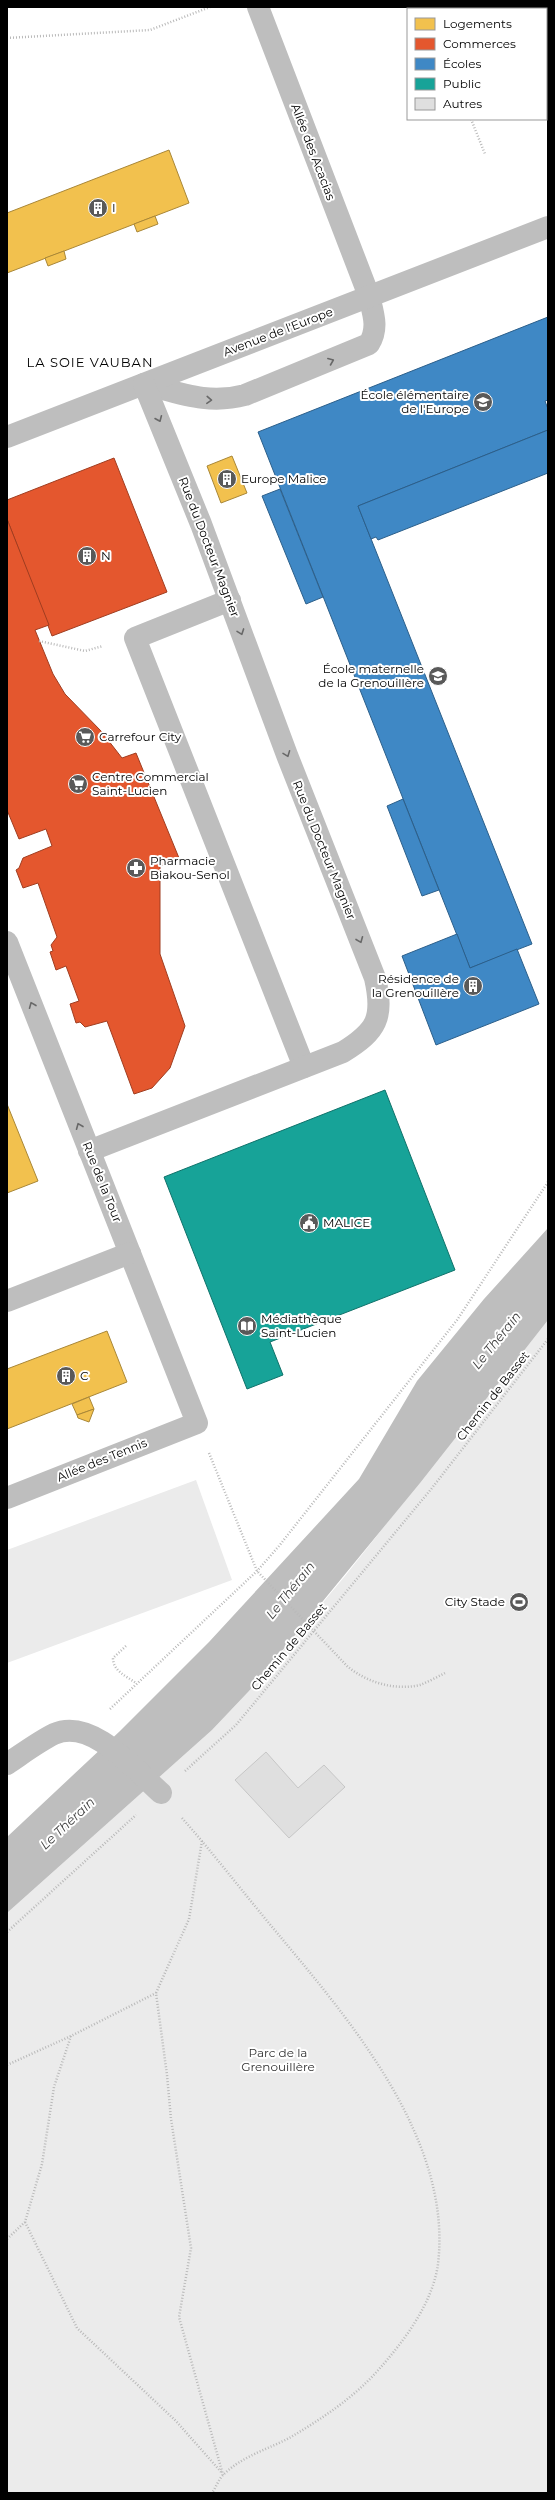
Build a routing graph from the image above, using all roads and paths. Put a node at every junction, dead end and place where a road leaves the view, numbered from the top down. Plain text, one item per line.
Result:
1 (210, 7) edge
2 (258, 7) edge
3 (7, 38) edge
4 (471, 120) edge
5 (485, 154) dead end
6 (548, 227) edge
7 (369, 296) junction
8 (144, 384) junction
9 (7, 436) edge
10 (230, 600) junction
11 (135, 638) junction
12 (40, 641) dead end
13 (7, 942) edge
14 (304, 1067) junction
15 (89, 1151) junction
16 (548, 1182) edge
17 (130, 1253) junction
18 (7, 1301) edge
19 (548, 1339) edge
20 (197, 1423) junction
21 (7, 1498) edge
22 (258, 1571) junction
23 (314, 1630) junction
24 (126, 1646) dead end
25 (445, 1673) dead end
26 (136, 1683) junction
27 (94, 1737) junction
28 (7, 1764) edge
29 (160, 1793) junction
30 (202, 1841) junction
31 (7, 1932) edge
32 (156, 1993) junction
33 (71, 2036) junction
34 (7, 2064) edge
35 (25, 2222) junction
36 (7, 2239) edge
37 (223, 2475) junction
38 (212, 2493) edge

1 - 3 path
2 - 7 street, Allée des Acacias
4 - 5 path
6 - 7 street, Avenue de l'Europe
7 - 8 street, Avenue de l'Europe
8 -> 7 street, Allée des Acacias
8 - 9 street, Avenue de l'Europe
8 -> 10 street, Rue du Docteur Magnier
10 - 11 street
10 -> 14 street, Rue du Docteur Magnier
11 - 12 path
11 - 14 street
15 -> 13 street, Rue de la Tour
14 - 15 street, Rue du Docteur Magnier
15 - 17 street, Rue de la Tour
16 - 22 path
17 - 18 street
17 - 20 street, Rue de la Tour
19 - 23 path, Chemin de Basset
20 - 21 street, Allée des Tennis
20 - 22 path
22 - 23 path
22 - 26 path
23 - 25 path
23 - 29 path, Chemin de Basset
24 - 26 path
26 - 27 path
27 - 28 street
27 - 29 street
29 - 30 path
29 - 31 path, Chemin de Basset
30 - 32 path
30 - 37 path
32 - 33 path
32 - 37 path
33 - 34 path
33 - 35 path
35 - 36 path
35 - 37 path
37 - 38 path

